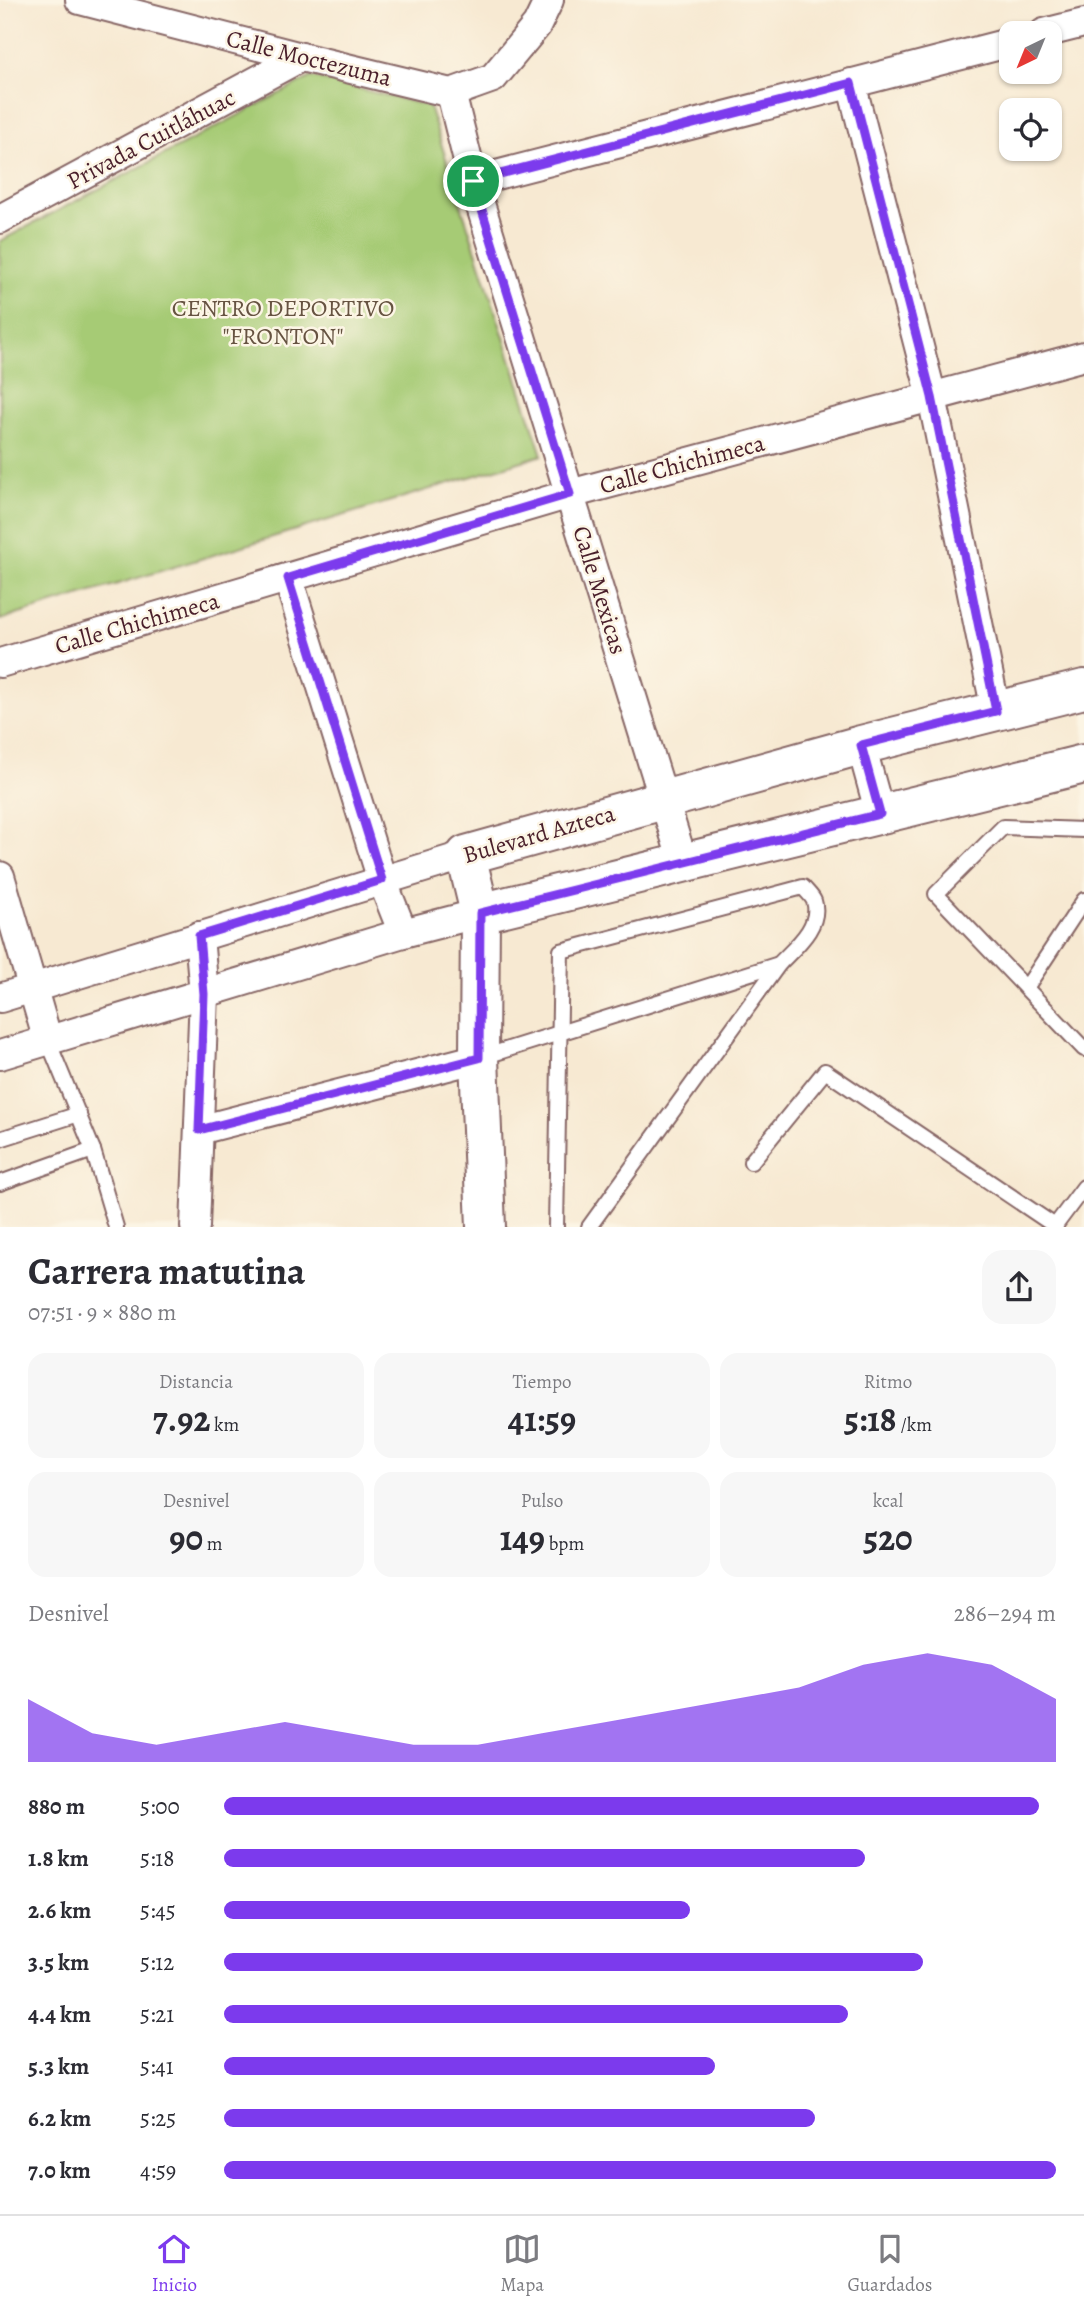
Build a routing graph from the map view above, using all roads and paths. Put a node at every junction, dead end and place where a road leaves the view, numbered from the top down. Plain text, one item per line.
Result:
1 (80, 0) edge
2 (549, 0) edge
3 (1084, 23) edge
4 (1062, 28) edge
5 (999, 45) edge
6 (301, 57) junction
7 (851, 83) junction
8 (451, 93) junction
9 (473, 181) junction
10 (0, 219) edge
11 (1084, 356) edge
12 (932, 397) junction
13 (570, 494) junction
14 (288, 578) junction
15 (0, 663) edge
16 (1084, 689) edge
17 (996, 711) junction
18 (861, 745) junction
19 (1084, 764) edge
20 (665, 798) junction
21 (880, 814) junction
22 (1084, 830) edge
23 (466, 855) junction
24 (683, 862) junction
25 (0, 876) edge
26 (382, 880) junction
27 (1084, 900) edge
28 (480, 913) junction
29 (403, 933) junction
30 (199, 936) junction
31 (779, 964) junction
32 (1026, 988) junction
33 (32, 989) junction
34 (204, 994) junction
35 (0, 998) edge
36 (558, 1033) junction
37 (48, 1041) junction
38 (1084, 1049) edge
39 (0, 1055) edge
40 (479, 1058) junction
41 (79, 1114) junction
42 (199, 1130) junction
43 (0, 1139) edge
44 (93, 1150) junction
45 (751, 1162) dead end
46 (0, 1183) edge
47 (1084, 1187) edge
48 (1056, 1226) edge
49 (116, 1227) edge
50 (195, 1227) edge
51 (486, 1227) edge
52 (556, 1227) edge
53 (589, 1227) edge

1 - 6 street, Calle Moctezuma
2 - 8 street
3 - 4 street
5 - 7 street
6 - 8 street, Calle Moctezuma
6 - 10 street, Privada Cuitláhuac
7 - 9 street
7 - 12 street
8 - 9 street
9 - 13 street, Calle Mexicas
11 - 12 street, Calle Chichimeca
12 - 13 street, Calle Chichimeca
12 - 17 street
13 - 14 street, Calle Chichimeca
13 - 20 street, Calle Mexicas
14 - 15 street, Calle Chichimeca
14 - 26 street
16 - 17 street, Bulevard Azteca
17 - 18 street, Bulevard Azteca
18 - 20 street, Bulevard Azteca
18 - 21 street
19 - 21 street
20 - 23 street, Bulevard Azteca
20 - 24 street, Calle Mexicas
21 - 24 street
22 - 32 lane
23 - 26 street, Bulevard Azteca
23 - 28 street
24 - 28 street
25 - 33 street
26 - 29 street
26 - 30 street, Bulevard Azteca
27 - 32 lane
28 - 29 street
28 - 40 street
29 - 34 street
30 - 33 street, Bulevard Azteca
30 - 34 street
31 - 36 lane
31 - 36 lane
31 - 53 lane
32 - 38 lane
33 - 35 street, Bulevard Azteca
33 - 37 street
34 - 37 street
34 - 42 street
36 - 40 lane
36 - 52 lane
37 - 39 street
37 - 41 lane
40 - 42 street
40 - 51 street
41 - 43 lane
41 - 44 lane
42 - 50 street
44 - 46 lane
44 - 49 lane
45 - 48 lane
47 - 48 lane

